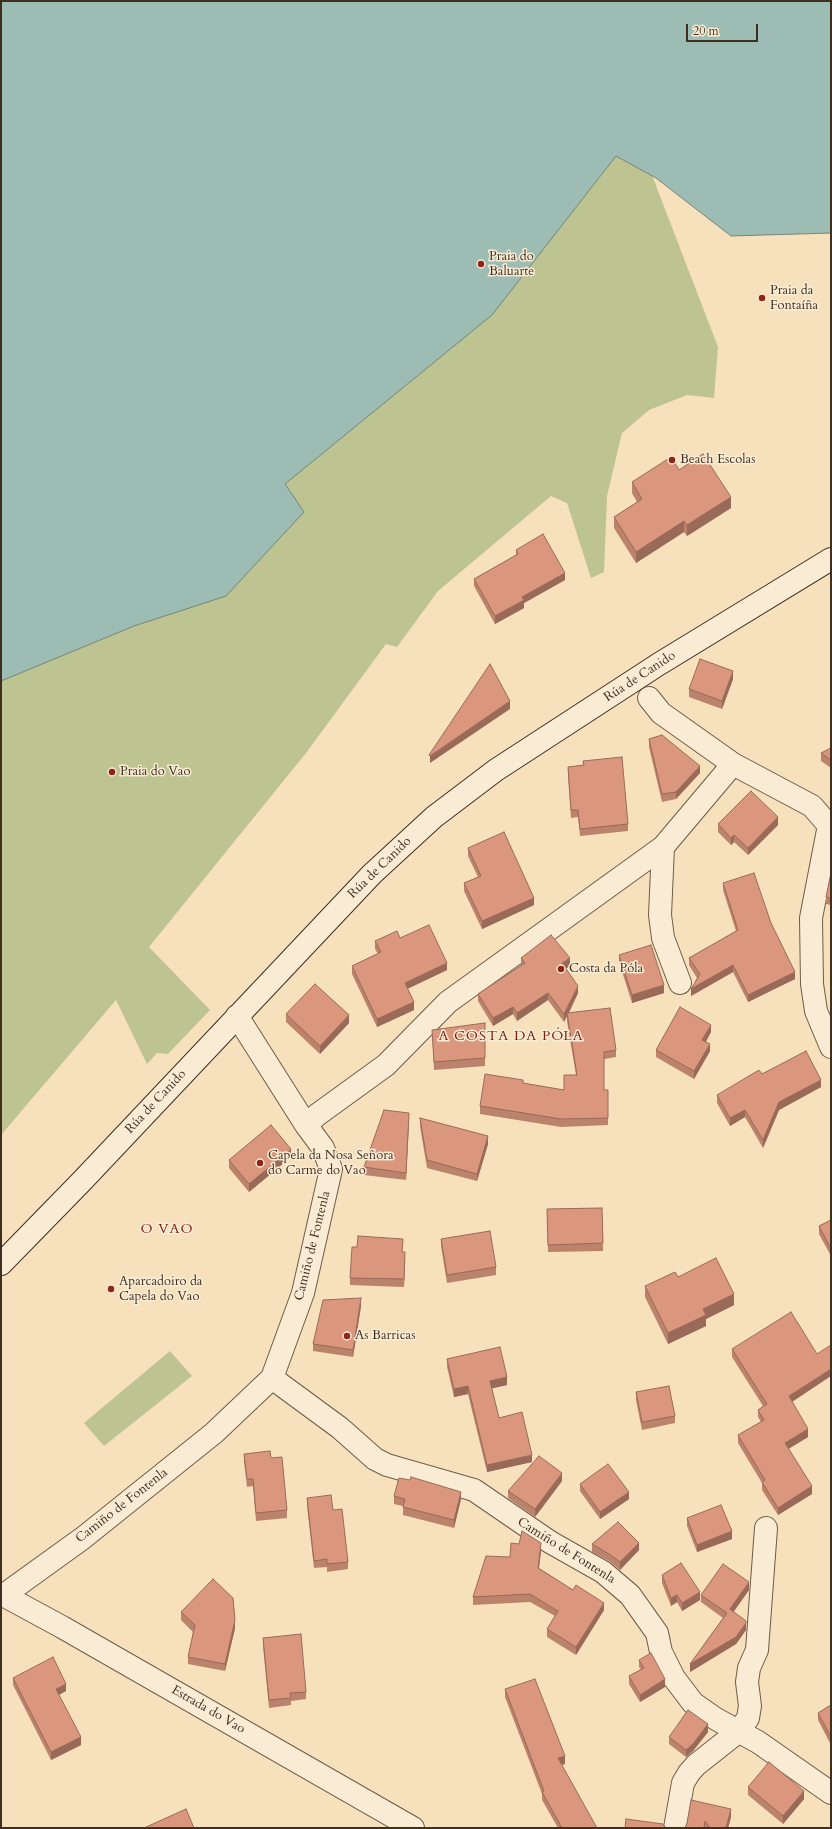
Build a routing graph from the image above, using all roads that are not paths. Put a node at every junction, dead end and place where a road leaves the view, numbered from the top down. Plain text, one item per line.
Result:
1 (831, 559) edge
2 (649, 698) dead end
3 (732, 764) junction
4 (830, 826) edge
5 (663, 847) junction
6 (680, 983) dead end
7 (237, 1016) junction
8 (831, 1047) edge
9 (306, 1125) junction
10 (1, 1264) edge
11 (272, 1378) junction
12 (766, 1528) dead end
13 (2, 1595) edge
14 (739, 1731) junction
15 (831, 1793) edge
16 (413, 1828) edge
17 (675, 1828) edge

1 - 7 street, Rúa de Canido
2 - 3 street
3 - 4 street
3 - 5 street
4 - 8 street
5 - 6 street
5 - 9 street
7 - 9 street, Camiño de Fontenla
7 - 10 street, Rúa de Canido
9 - 11 street, Camiño de Fontenla
11 - 13 street, Camiño de Fontenla
11 - 14 street, Camiño de Fontenla
12 - 14 street
13 - 16 street, Estrada do Vao
14 - 15 street, Camiño de Fontenla
14 - 17 street

